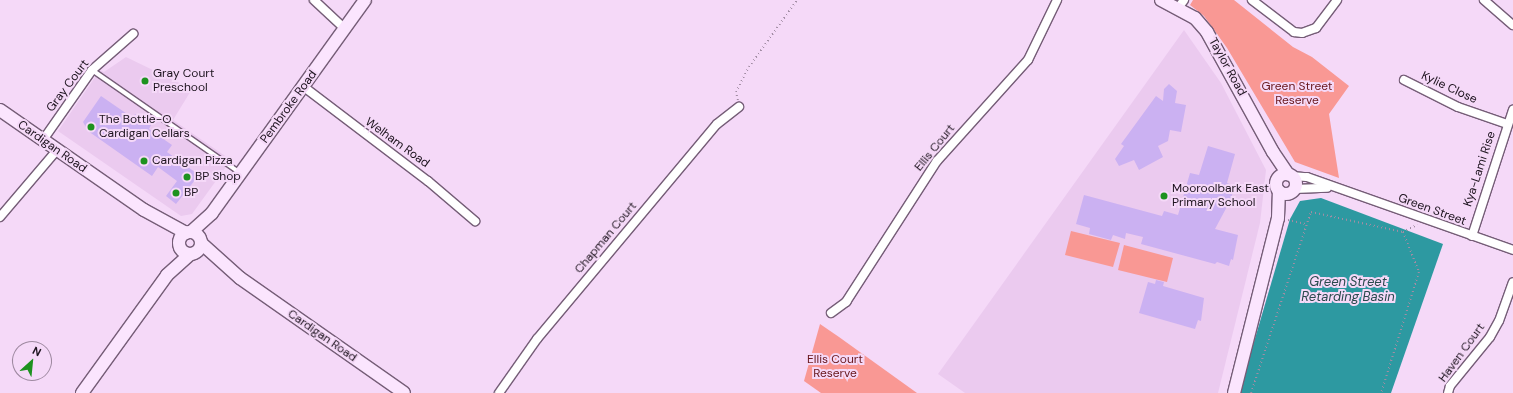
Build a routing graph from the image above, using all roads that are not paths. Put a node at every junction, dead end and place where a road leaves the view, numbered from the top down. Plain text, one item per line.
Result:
1 (314, 0) edge
2 (365, 0) edge
3 (1058, 0) edge
4 (1161, 0) edge
5 (1252, 0) edge
6 (1337, 0) edge
7 (1484, 0) edge
8 (1181, 4) edge
9 (1513, 25) edge
10 (344, 29) junction
11 (133, 34) dead end
12 (92, 70) junction
13 (1404, 80) dead end
14 (304, 87) junction
15 (740, 107) road end
16 (0, 110) edge
17 (1513, 110) edge
18 (1507, 124) junction
19 (43, 140) junction
20 (57, 150) junction
21 (1273, 152) junction
22 (241, 173) junction
23 (1290, 175) junction
24 (1278, 185) junction
25 (1293, 190) junction
26 (1344, 191) junction
27 (0, 217) edge
28 (1281, 218) junction
29 (475, 221) dead end
30 (1472, 236) junction
31 (190, 239) junction
32 (1513, 250) edge
33 (192, 254) junction
34 (167, 275) junction
35 (240, 278) junction
36 (1513, 282) edge
37 (831, 313) dead end
38 (82, 393) edge
39 (404, 393) edge
40 (499, 393) edge
41 (1234, 393) edge
42 (1448, 393) edge

1 - 10 street
2 - 10 street, Pembroke Road
3 - 37 street, Ellis Court
4 - 8 street, Taylor Road
5 - 6 street
7 - 9 street
8 - 21 street, Taylor Road
10 - 14 street, Pembroke Road
11 - 12 street, Gray Court
12 - 19 street, Gray Court
12 - 22 lane
13 - 18 street, Kylie Close
14 - 22 street, Pembroke Road
14 - 29 street, Welham Road
15 - 40 street, Chapman Court
16 - 19 street, Cardigan Road
17 - 18 street, Kya-Lami Rise
18 - 30 street, Kya-Lami Rise
19 - 20 street, Cardigan Road
20 - 27 street
20 - 31 street, Cardigan Road
21 - 23 street, Taylor Road
21 - 24 street, Taylor Road
22 - 31 street, Pembroke Road
23 - 24 street
23 - 25 street
23 - 26 street, Green Street
24 - 25 street
24 - 28 street, Taylor Road
25 - 26 street, Green Street
25 - 28 street, Taylor Road
26 - 30 street, Green Street
28 - 41 street, Taylor Road
30 - 32 street, Green Street
31 - 33 street, Cardigan Road
31 - 34 street, Pembroke Road
31 - 35 street, Cardigan Road
33 - 34 street, Pembroke Road
33 - 35 street, Cardigan Road
34 - 38 street, Pembroke Road
35 - 39 street, Cardigan Road
36 - 42 street, Haven Court

